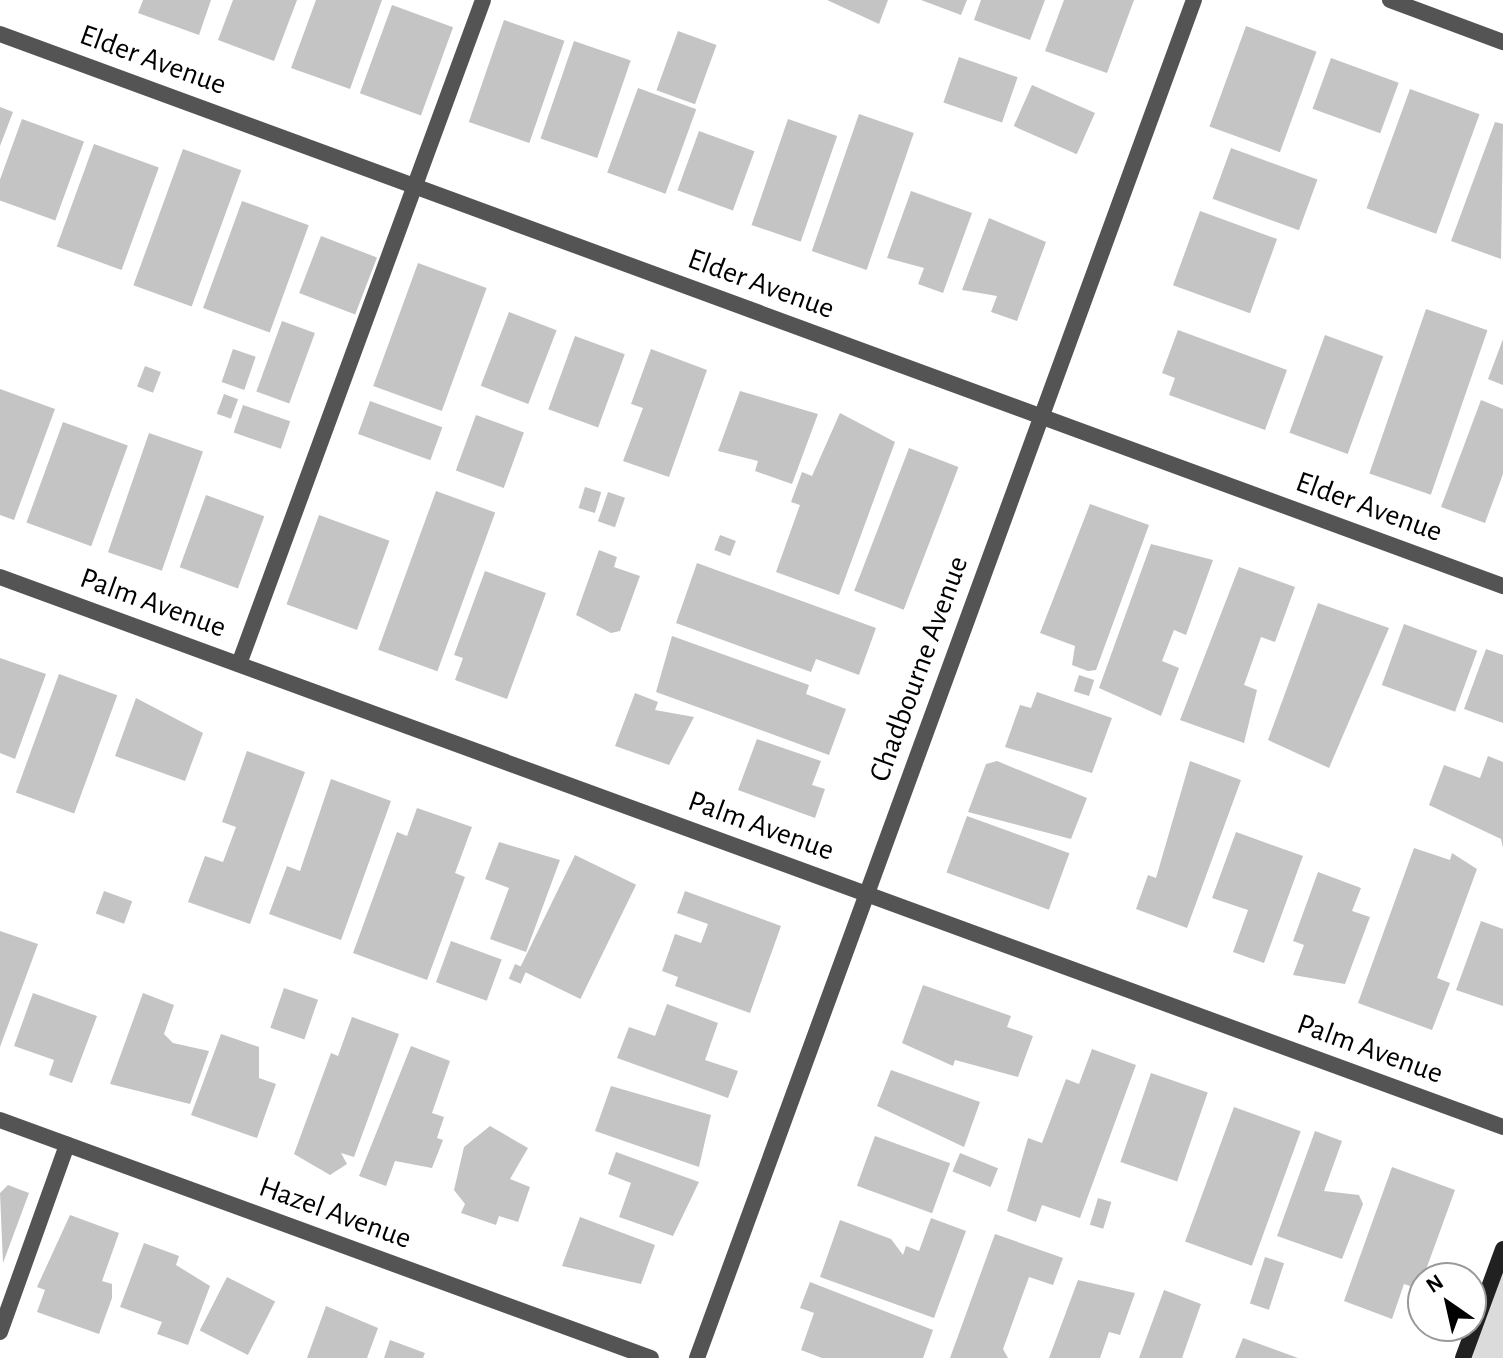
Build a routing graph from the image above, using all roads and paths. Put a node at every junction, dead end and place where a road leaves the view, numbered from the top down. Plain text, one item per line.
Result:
1 (483, 0) edge
2 (1194, 0) edge
3 (1390, 0) edge
4 (1417, 5) edge
5 (0, 34) edge
6 (1503, 42) edge
7 (414, 186) junction
8 (1042, 417) junction
9 (0, 577) edge
10 (1503, 586) edge
11 (239, 664) junction
12 (867, 895) junction
13 (0, 1120) edge
14 (1503, 1127) edge
15 (67, 1145) junction
16 (1503, 1249) edge
17 (0, 1332) edge
18 (651, 1358) edge
19 (697, 1358) edge
20 (1463, 1358) edge

1 - 7 street
2 - 8 street, Chadbourne Avenue
3 - 4 street
4 - 6 street
5 - 7 street, Elder Avenue
7 - 8 street, Elder Avenue
7 - 11 street
8 - 10 street, Elder Avenue
8 - 12 street, Chadbourne Avenue
9 - 11 street, Palm Avenue
11 - 12 street, Palm Avenue
12 - 14 street, Palm Avenue
12 - 19 street, Chadbourne Avenue
13 - 15 street, Hazel Avenue
15 - 17 street
15 - 18 street, Hazel Avenue
16 - 20 street

